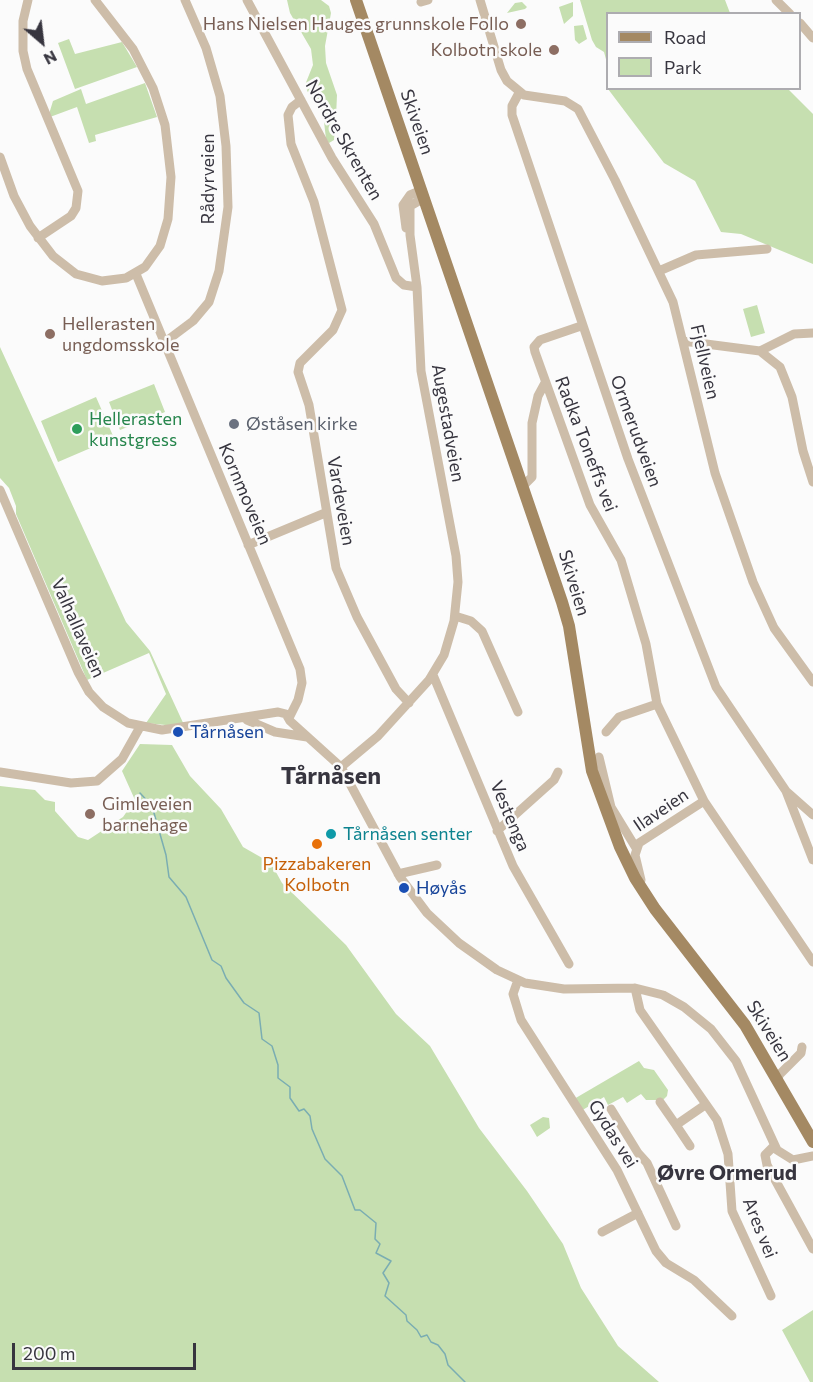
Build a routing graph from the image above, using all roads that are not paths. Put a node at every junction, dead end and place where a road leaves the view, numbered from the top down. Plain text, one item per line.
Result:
1 (28, 0) edge
2 (95, 0) edge
3 (185, 0) edge
4 (248, 0) edge
5 (356, 0) edge
6 (480, 0) edge
7 (776, 0) edge
8 (788, 12) edge
9 (801, 25) edge
10 (813, 38) edge
11 (519, 93) junction
12 (301, 100) junction
13 (0, 157) edge
14 (423, 194) junction
15 (38, 238) junction
16 (767, 249) dead end
17 (659, 271) junction
18 (136, 274) junction
19 (417, 287) junction
20 (581, 326) junction
21 (813, 333) edge
22 (683, 341) junction
23 (165, 342) junction
24 (760, 351) junction
25 (545, 383) junction
26 (813, 482) edge
27 (523, 486) junction
28 (0, 490) edge
29 (325, 513) junction
30 (248, 545) junction
31 (455, 616) junction
32 (809, 669) edge
33 (433, 675) junction
34 (813, 682) edge
35 (409, 703) junction
36 (657, 704) junction
37 (518, 712) dead end
38 (283, 716) junction
39 (244, 719) junction
40 (140, 727) junction
41 (270, 728) junction
42 (284, 732) junction
43 (606, 732) dead end
44 (309, 738) junction
45 (599, 757) dead end
46 (341, 767) junction
47 (0, 772) edge
48 (558, 772) dead end
49 (786, 791) junction
50 (704, 801) junction
51 (813, 815) edge
52 (497, 831) junction
53 (636, 848) junction
54 (813, 860) edge
55 (437, 865) dead end
56 (398, 874) junction
57 (639, 884) junction
58 (813, 962) edge
59 (569, 964) dead end
60 (518, 980) junction
61 (635, 988) junction
62 (802, 1047) dead end
63 (778, 1081) junction
64 (660, 1102) dead end
65 (705, 1105) junction
66 (611, 1109) dead end
67 (676, 1125) junction
68 (811, 1135) edge
69 (690, 1146) dead end
70 (774, 1146) junction
71 (813, 1156) edge
72 (638, 1213) junction
73 (676, 1226) dead end
74 (602, 1232) dead end
75 (813, 1249) edge
76 (771, 1296) dead end
77 (732, 1316) dead end

1 - 15 street
2 - 18 street
3 - 23 street, Rådyrveien
4 - 12 street, Nordre Skrenten
5 - 14 main road, Skiveien
6 - 11 street
7 - 8 street
9 - 10 street
11 - 17 street, Fjellveien
11 - 20 street, Ormerudveien
12 - 19 street, Nordre Skrenten
12 - 29 street, Vardeveien
13 - 15 street
14 - 19 street, Augestadveien
14 - 27 main road, Skiveien
15 - 18 street
16 - 17 street
17 - 22 street, Fjellveien
18 - 23 street, Kornmoveien
19 - 31 street, Augestadveien
20 - 25 street, Radka Toneffs vei
20 - 49 street, Ormerudveien
21 - 24 street
22 - 24 street
22 - 32 street, Fjellveien
23 - 30 street, Kornmoveien
24 - 26 street
25 - 27 street
25 - 36 street, Radka Toneffs vei
27 - 57 main road, Skiveien
28 - 40 street, Valhallaveien
29 - 30 street
29 - 35 street, Vardeveien
30 - 38 street, Kornmoveien
31 - 33 street, Augestadveien
31 - 37 street
32 - 34 street, Fjellveien
33 - 35 street, Augestadveien
33 - 52 street, Vestenga
35 - 46 street, Augestadveien
36 - 43 street
36 - 50 street, Radka Toneffs vei
38 - 39 street, Valhallaveien
38 - 41 street
38 - 42 street, Kornmoveien
38 - 44 street
39 - 40 street, Valhallaveien
39 - 41 street, Valhallaveien
40 - 47 street
41 - 42 street, Valhallaveien
42 - 44 street
44 - 46 street
45 - 53 street, Ilaveien
46 - 56 street
48 - 52 street
49 - 51 street
49 - 54 street, Ormerudveien
50 - 53 street, Ilaveien
50 - 58 street, Radka Toneffs vei
52 - 59 street, Vestenga
53 - 57 street, Ilaveien
55 - 56 street
56 - 60 street
57 - 63 main road, Skiveien
60 - 61 street
60 - 72 street, Gydas vei
61 - 65 street, Ares vei
61 - 70 street
62 - 63 street
63 - 68 main road, Skiveien
64 - 67 street
65 - 67 street
65 - 76 street, Ares vei
66 - 73 street, Gydas vei
67 - 69 street
70 - 71 street
70 - 75 street
72 - 74 street
72 - 77 street, Gydas vei

